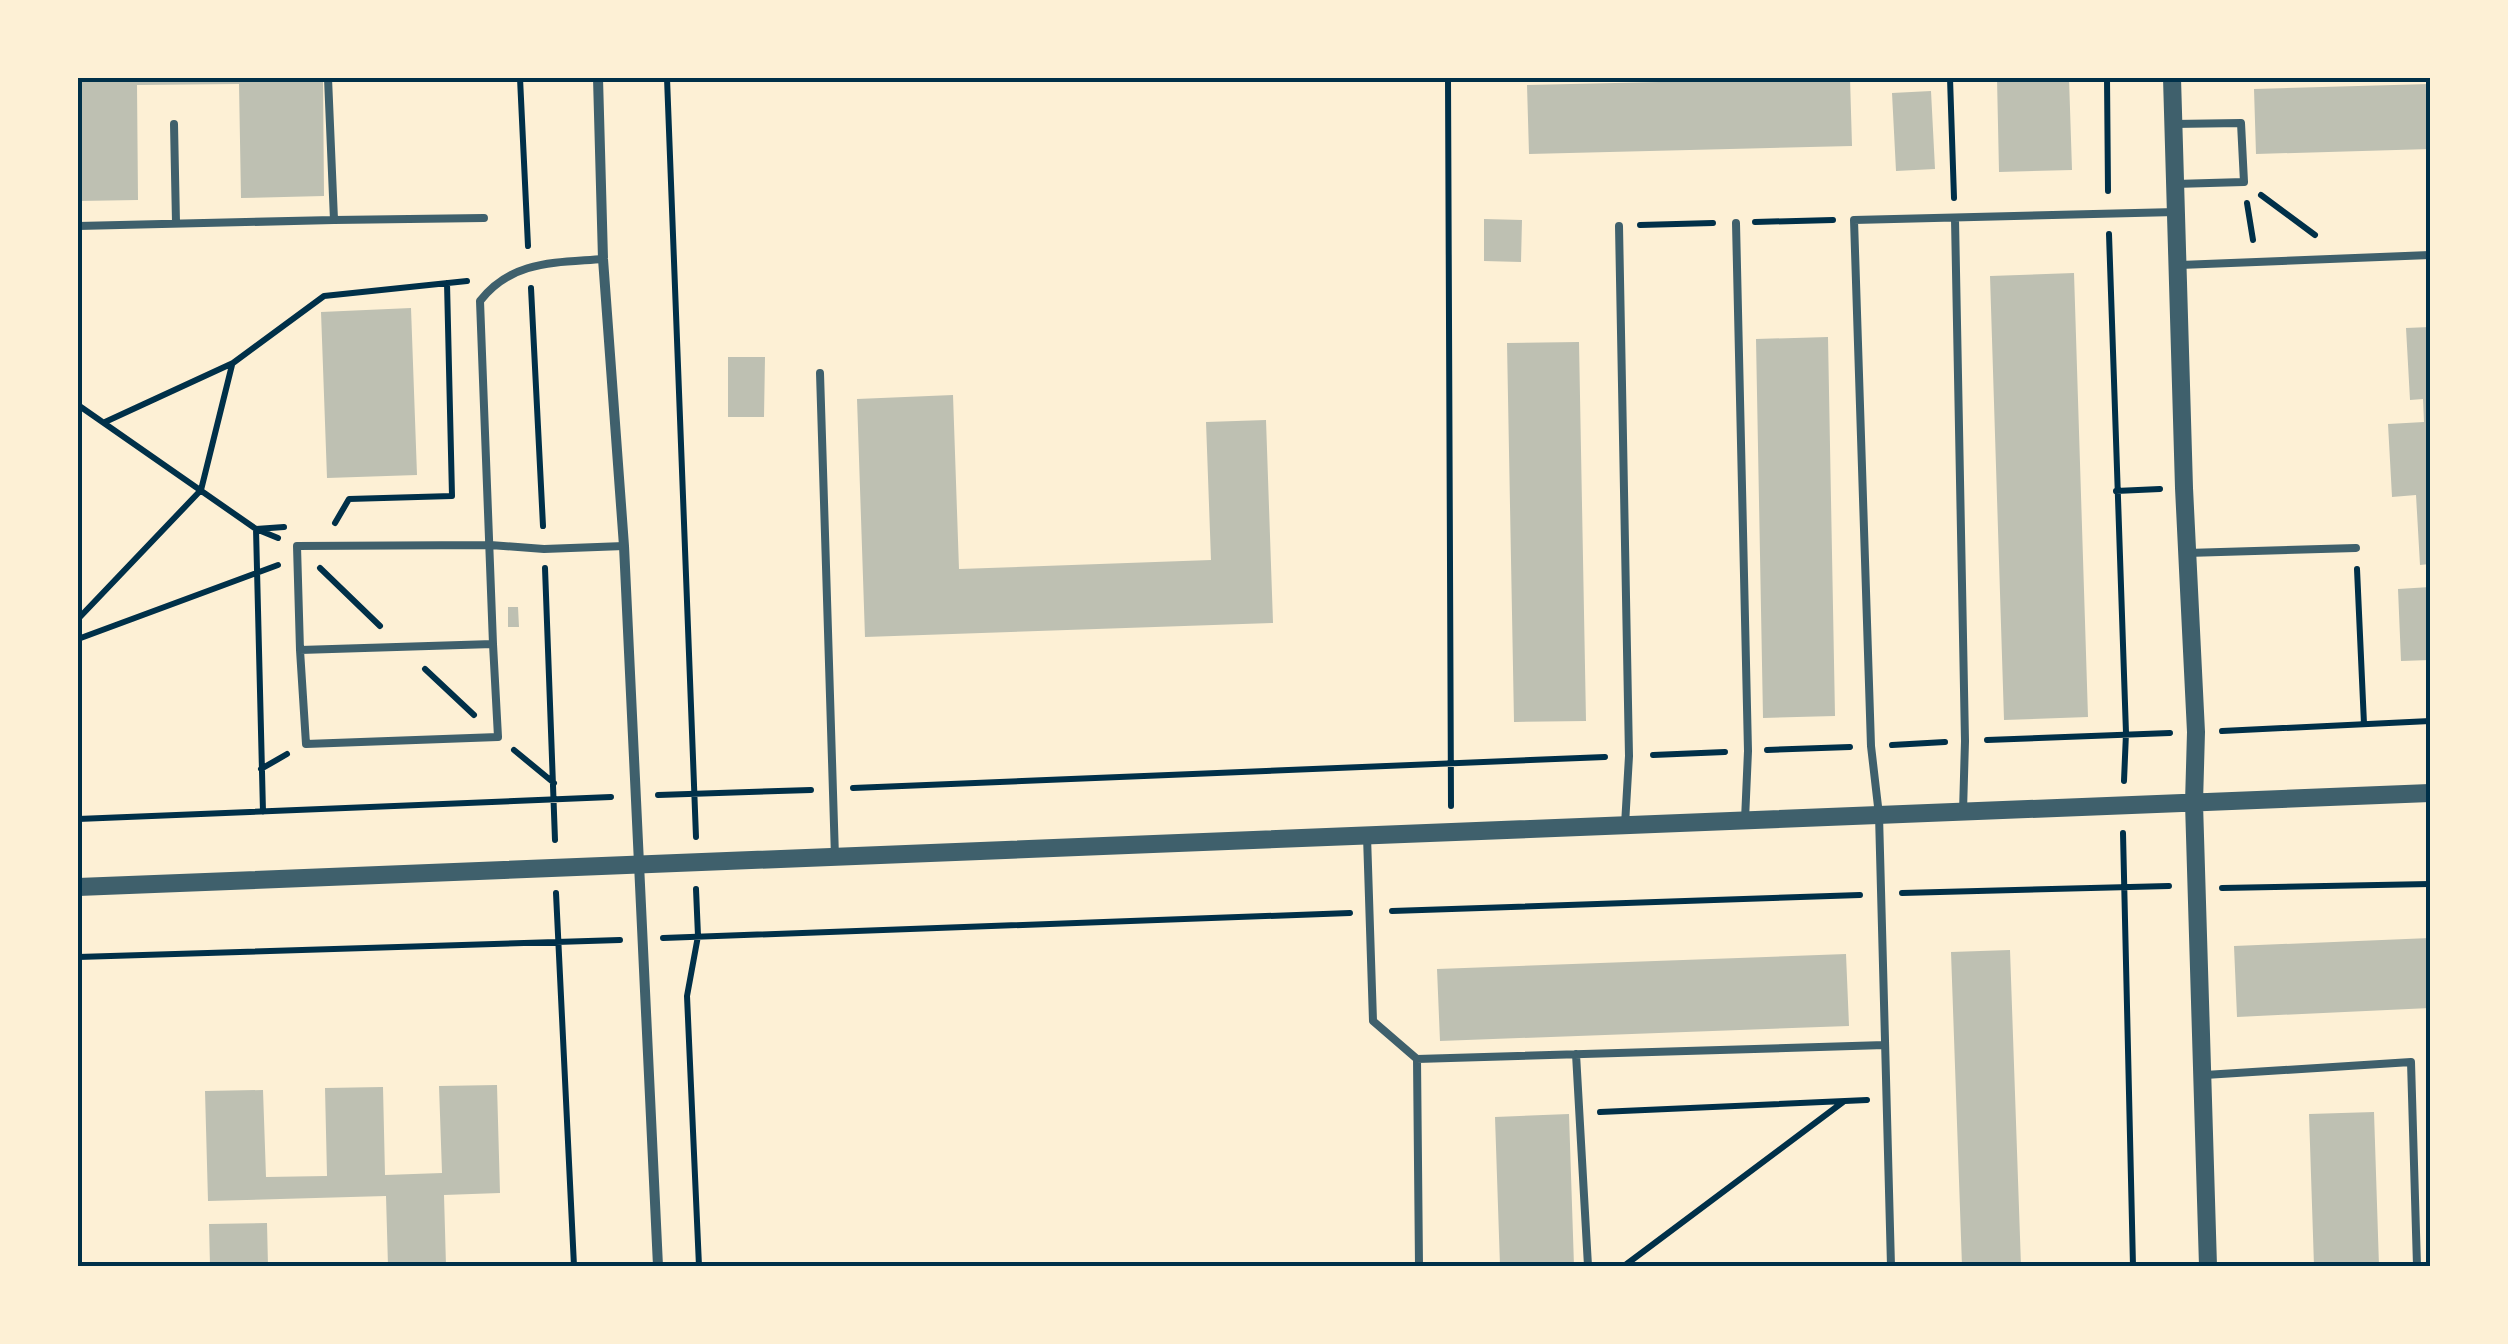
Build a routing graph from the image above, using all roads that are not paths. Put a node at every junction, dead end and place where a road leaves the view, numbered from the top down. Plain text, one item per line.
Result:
1 (328, 78) edge
2 (598, 78) edge
3 (2172, 78) edge
4 (174, 124) dead end
5 (2173, 124) junction
6 (2175, 184) junction
7 (2176, 212) junction
8 (484, 218) dead end
9 (1955, 219) junction
10 (334, 220) junction
11 (1736, 222) dead end
12 (176, 223) junction
13 (78, 226) edge
14 (1619, 226) dead end
15 (2430, 255) edge
16 (603, 260) junction
17 (2178, 266) junction
18 (820, 373) dead end
19 (490, 545) junction
20 (624, 546) junction
21 (2356, 548) road end
22 (2187, 553) junction
23 (492, 644) junction
24 (300, 650) junction
25 (2430, 793) edge
26 (2194, 803) junction
27 (1963, 812) junction
28 (1878, 815) junction
29 (1744, 820) junction
30 (1625, 825) junction
31 (1367, 836) junction
32 (834, 857) junction
33 (642, 864) junction
34 (78, 887) edge
35 (1885, 1045) junction
36 (1576, 1054) junction
37 (1417, 1060) junction
38 (2202, 1075) junction
39 (658, 1266) edge
40 (1419, 1266) edge
41 (1588, 1266) edge
42 (1891, 1266) edge
43 (2208, 1266) edge
44 (2417, 1266) edge

1 - 10 lane
2 - 16 street
3 - 5 street
4 - 12 lane
5 - 6 street
5 - 6 lane
6 - 7 street
7 - 9 lane
7 - 17 street
8 - 10 lane
9 - 27 lane
9 - 28 lane
10 - 12 lane
11 - 29 lane
12 - 13 lane
14 - 30 lane
15 - 17 lane
16 - 19 lane
16 - 20 street
17 - 22 street
18 - 32 lane
19 - 20 lane
19 - 23 lane
19 - 24 lane
20 - 33 street
21 - 22 lane
22 - 26 street
23 - 24 lane
23 - 24 lane
25 - 26 street
26 - 27 street
26 - 38 street
27 - 28 street
28 - 29 street
28 - 35 lane
29 - 30 street
30 - 31 street
31 - 32 street
31 - 37 lane
32 - 33 street
33 - 34 street
33 - 39 street
35 - 36 lane
35 - 42 lane
36 - 37 lane
36 - 41 lane
37 - 40 lane
38 - 43 street
38 - 44 lane

